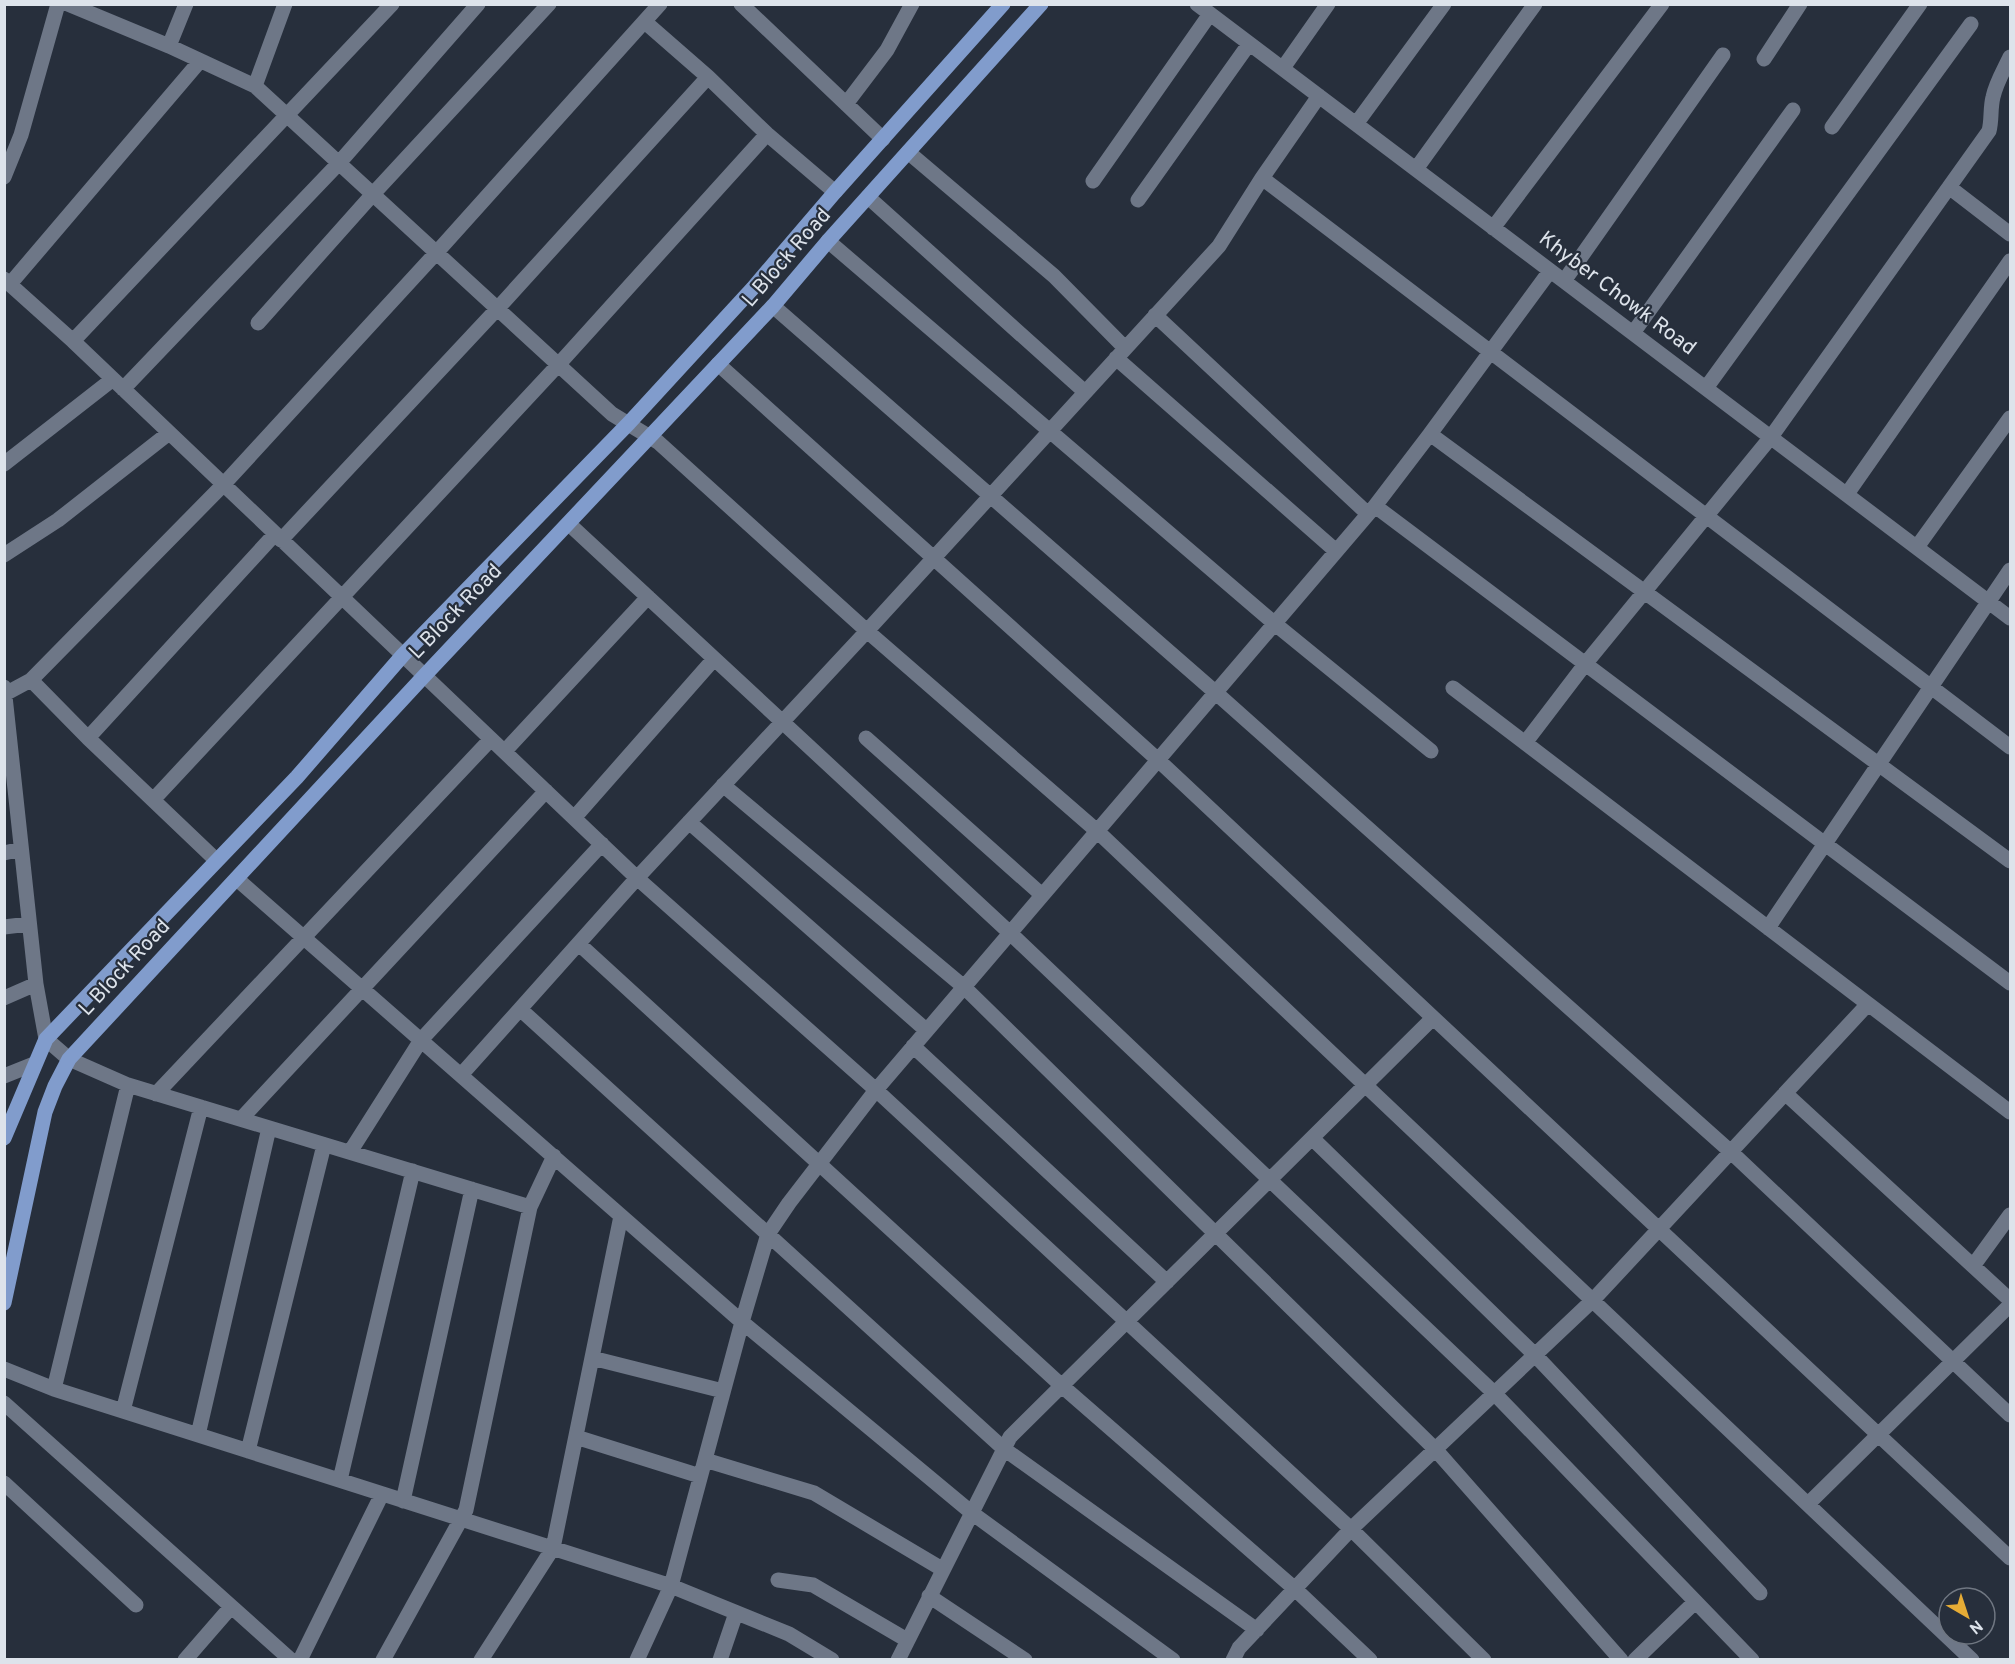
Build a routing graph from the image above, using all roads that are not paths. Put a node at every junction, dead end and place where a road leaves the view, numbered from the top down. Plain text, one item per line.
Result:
1 (57, 4) edge
2 (68, 4) edge
3 (186, 4) edge
4 (285, 4) edge
5 (392, 4) edge
6 (478, 4) edge
7 (549, 4) edge
8 (660, 4) edge
9 (741, 4) edge
10 (912, 4) edge
11 (1003, 4) edge
12 (1041, 4) edge
13 (1197, 4) edge
14 (1328, 4) edge
15 (1444, 4) edge
16 (1535, 4) edge
17 (1662, 4) edge
18 (1800, 4) edge
19 (1920, 4) edge
20 (1210, 14) junction
21 (645, 21) junction
22 (1971, 24) dead end
23 (1249, 44) junction
24 (170, 46) junction
25 (1723, 55) dead end
26 (2010, 57) edge
27 (1764, 59) dead end
28 (200, 61) junction
29 (1282, 68) junction
30 (708, 76) junction
31 (255, 86) junction
32 (1319, 96) junction
33 (846, 104) junction
34 (1793, 110) dead end
35 (287, 117) junction
36 (1356, 124) junction
37 (1832, 128) dead end
38 (767, 134) junction
39 (884, 140) junction
40 (908, 152) junction
41 (339, 163) junction
42 (1416, 169) junction
43 (4, 177) edge
44 (1262, 178) junction
45 (1093, 181) dead end
46 (1949, 187) junction
47 (835, 192) junction
48 (373, 194) junction
49 (868, 197) junction
50 (1138, 200) dead end
51 (1493, 228) junction
52 (2010, 234) edge
53 (828, 241) junction
54 (437, 252) junction
55 (2010, 261) edge
56 (1551, 271) junction
57 (1564, 281) junction
58 (7, 282) edge
59 (773, 306) junction
60 (498, 308) junction
61 (1155, 315) junction
62 (258, 323) dead end
63 (1633, 333) junction
64 (74, 341) junction
65 (1491, 352) junction
66 (1120, 353) junction
67 (559, 364) junction
68 (718, 364) junction
69 (118, 384) junction
70 (1706, 388) junction
71 (1085, 392) junction
72 (2010, 418) edge
73 (629, 423) junction
74 (1050, 430) junction
75 (169, 433) junction
76 (1430, 434) junction
77 (650, 436) junction
78 (1772, 437) junction
79 (4, 464) edge
80 (223, 485) junction
81 (1847, 494) junction
82 (990, 496) junction
83 (1372, 510) junction
84 (1707, 516) junction
85 (569, 524) junction
86 (278, 537) junction
87 (1917, 548) junction
88 (1336, 551) junction
89 (4, 555) edge
90 (933, 558) junction
91 (2010, 570) edge
92 (1644, 592) junction
93 (342, 597) junction
94 (648, 597) junction
95 (1988, 601) junction
96 (2010, 618) edge
97 (1274, 623) junction
98 (867, 631) junction
99 (403, 655) junction
100 (714, 659) junction
101 (1586, 663) junction
102 (425, 675) junction
103 (31, 680) junction
104 (1931, 686) junction
105 (4, 687) edge
106 (1453, 688) dead end
107 (1215, 692) junction
108 (5, 694) edge
109 (782, 721) junction
110 (7, 733) edge
111 (88, 738) junction
112 (866, 738) dead end
113 (491, 739) junction
114 (1526, 743) junction
115 (2010, 747) edge
116 (505, 751) junction
117 (1431, 751) dead end
118 (1157, 759) junction
119 (1878, 763) junction
120 (723, 785) junction
121 (10, 791) edge
122 (546, 791) junction
123 (153, 800) junction
124 (574, 818) junction
125 (688, 822) junction
126 (1097, 831) junction
127 (1824, 842) junction
128 (602, 844) junction
129 (21, 849) junction
130 (4, 853) edge
131 (216, 860) junction
132 (2010, 861) edge
133 (637, 878) junction
134 (237, 879) junction
135 (1042, 895) junction
136 (29, 924) junction
137 (4, 927) edge
138 (1768, 928) junction
139 (1010, 933) junction
140 (304, 937) junction
141 (579, 944) junction
142 (2010, 983) edge
143 (36, 984) junction
144 (964, 987) junction
145 (362, 989) junction
146 (4, 998) edge
147 (1868, 1004) junction
148 (520, 1009) junction
149 (1433, 1018) junction
150 (926, 1030) junction
151 (45, 1039) junction
152 (421, 1040) junction
153 (913, 1046) junction
154 (69, 1059) junction
155 (34, 1064) junction
156 (461, 1075) junction
157 (4, 1076) edge
158 (128, 1085) junction
159 (1366, 1085) junction
160 (876, 1090) junction
161 (1785, 1093) junction
162 (156, 1094) junction
163 (201, 1107) junction
164 (2010, 1112) edge
165 (241, 1119) junction
166 (269, 1128) junction
167 (4, 1138) edge
168 (1312, 1138) junction
169 (324, 1144) junction
170 (350, 1152) junction
171 (1731, 1152) junction
172 (554, 1156) junction
173 (819, 1164) junction
174 (412, 1171) junction
175 (1270, 1180) junction
176 (472, 1189) junction
177 (530, 1207) junction
178 (2010, 1215) edge
179 (621, 1216) junction
180 (1659, 1229) junction
181 (768, 1234) junction
182 (1216, 1234) junction
183 (1973, 1266) junction
184 (1167, 1282) junction
185 (1593, 1300) junction
186 (2010, 1300) edge
187 (4, 1303) edge
188 (2010, 1305) edge
189 (742, 1322) junction
190 (1127, 1322) junction
191 (1535, 1355) junction
192 (592, 1358) junction
193 (1953, 1361) junction
194 (4, 1368) edge
195 (1062, 1386) junction
196 (54, 1389) junction
197 (723, 1391) junction
198 (1494, 1393) junction
199 (4, 1403) edge
200 (123, 1411) junction
201 (2010, 1415) edge
202 (198, 1435) junction
203 (1879, 1435) junction
204 (576, 1437) junction
205 (1004, 1449) junction
206 (1435, 1449) junction
207 (248, 1451) junction
208 (705, 1460) junction
209 (700, 1476) junction
210 (340, 1480) junction
211 (4, 1483) edge
212 (382, 1494) junction
213 (403, 1501) junction
214 (1808, 1504) junction
215 (972, 1513) junction
216 (460, 1519) junction
217 (1351, 1529) junction
218 (553, 1548) junction
219 (2010, 1558) edge
220 (942, 1569) junction
221 (778, 1580) dead end
222 (671, 1586) junction
223 (1295, 1588) junction
224 (1760, 1593) dead end
225 (929, 1596) junction
226 (1695, 1602) junction
227 (136, 1605) dead end
228 (231, 1607) junction
229 (736, 1613) junction
230 (1257, 1630) junction
231 (907, 1640) junction
232 (1241, 1656) edge
233 (185, 1659) edge
234 (291, 1659) edge
235 (300, 1659) edge
236 (383, 1659) edge
237 (481, 1659) edge
238 (637, 1659) edge
239 (720, 1659) edge
240 (832, 1659) edge
241 (898, 1659) edge
242 (1025, 1659) edge
243 (1173, 1659) edge
244 (1370, 1659) edge
245 (1484, 1659) edge
246 (1620, 1659) edge
247 (1635, 1659) edge
248 (1752, 1659) edge
249 (1972, 1659) edge

1 - 43 street
2 - 24 street
3 - 24 street
4 - 31 street
5 - 35 street
6 - 41 street
7 - 48 street
8 - 21 street
9 - 33 street
10 - 33 street
11 - 39 main road, L Block Road
12 - 40 main road, L Block Road
13 - 20 street, Khyber Chowk Road
14 - 29 street
15 - 36 street
16 - 42 street
17 - 51 street
18 - 27 street
19 - 37 street
20 - 23 street, Khyber Chowk Road
20 - 45 street
21 - 30 street
21 - 54 street
22 - 70 street
23 - 29 street, Khyber Chowk Road
23 - 50 street
24 - 28 street
25 - 57 street
26 - 46 street
28 - 31 street
28 - 58 street
29 - 32 street, Khyber Chowk Road
30 - 38 street
30 - 60 street
31 - 35 street
32 - 36 street, Khyber Chowk Road
32 - 44 street
33 - 39 street
34 - 63 street
35 - 41 street
35 - 64 street
36 - 42 street, Khyber Chowk Road
38 - 47 street
38 - 67 street
39 - 47 main road, L Block Road
40 - 49 main road, L Block Road
40 - 66 street
41 - 48 street
41 - 69 street
42 - 51 street, Khyber Chowk Road
44 - 61 street
44 - 65 street
46 - 52 street
46 - 78 street
47 - 73 main road, L Block Road
48 - 54 street
48 - 62 street
49 - 53 main road, L Block Road
49 - 71 street
51 - 56 street, Khyber Chowk Road
53 - 59 main road, L Block Road
53 - 74 street
54 - 60 street
54 - 80 street
55 - 81 street
56 - 57 street, Khyber Chowk Road
56 - 65 street
57 - 63 street, Khyber Chowk Road
58 - 64 street
59 - 68 main road, L Block Road
59 - 82 street
60 - 67 street
60 - 86 street
61 - 66 street
61 - 83 street
63 - 70 street, Khyber Chowk Road
64 - 69 street
65 - 76 street
65 - 84 street
66 - 71 street
66 - 88 street
67 - 73 street
67 - 93 street
68 - 77 main road, L Block Road
68 - 90 street
69 - 75 street
69 - 79 street
70 - 78 street, Khyber Chowk Road
71 - 74 street
72 - 87 street
73 - 77 street
73 - 99 main road, L Block Road
74 - 82 street
74 - 97 street
75 - 80 street
75 - 89 street
76 - 83 street
76 - 92 street
77 - 85 main road, L Block Road
77 - 98 street
78 - 81 street, Khyber Chowk Road
78 - 84 street
80 - 86 street
80 - 103 street
81 - 87 street, Khyber Chowk Road
82 - 90 street
82 - 107 street
83 - 88 street
83 - 101 street
84 - 92 street
84 - 104 street
85 - 94 street
85 - 102 main road, L Block Road
86 - 93 street
86 - 111 street
87 - 95 street, Khyber Chowk Road
88 - 97 street
90 - 98 street
90 - 118 street
91 - 95 street
92 - 101 street
92 - 119 street
93 - 99 street
93 - 123 street
94 - 100 street
94 - 116 street
95 - 96 street, Khyber Chowk Road
95 - 104 street
97 - 107 street
97 - 117 street
98 - 109 street
98 - 126 street
99 - 102 street
99 - 131 main road, L Block Road
100 - 109 street
100 - 124 street
101 - 114 street
101 - 127 street
102 - 113 street
102 - 134 main road, L Block Road
103 - 108 street
103 - 111 street
104 - 115 street
104 - 119 street
105 - 108 street
106 - 114 street
107 - 118 street
107 - 171 street
108 - 110 street
109 - 120 street
109 - 139 street
110 - 121 street
111 - 123 street
112 - 135 street
113 - 116 street
113 - 140 street
114 - 138 street
116 - 122 street
118 - 126 street
118 - 149 street
119 - 127 street
119 - 132 street
120 - 125 street
120 - 144 street
121 - 129 street
122 - 124 street
122 - 145 street
123 - 131 street
124 - 128 street
125 - 133 street
125 - 150 street
126 - 135 street
126 - 159 street
127 - 138 street
127 - 142 street
128 - 133 street
128 - 152 street
129 - 130 street
129 - 136 street
131 - 151 main road, L Block Road
133 - 141 street
133 - 160 street
134 - 140 street
134 - 154 main road, L Block Road
135 - 139 street
136 - 137 street
136 - 143 street
138 - 147 street
139 - 144 street
139 - 175 street
140 - 145 street
140 - 162 street
141 - 148 street
141 - 173 street
143 - 146 street
143 - 151 street
144 - 150 street
144 - 182 street
145 - 152 street
145 - 165 street
147 - 161 street
147 - 164 street
148 - 156 street
148 - 181 street
149 - 159 street
149 - 180 street
150 - 153 street
151 - 154 street
151 - 155 main road, L Block Road
152 - 156 street
152 - 170 street
153 - 160 street
153 - 184 street
154 - 158 street
154 - 187 main road, L Block Road
155 - 157 street
155 - 167 main road, L Block Road
156 - 172 street
158 - 162 street
158 - 196 street
159 - 168 street
159 - 185 street
160 - 173 street
160 - 190 street
161 - 171 street
161 - 183 street
162 - 163 street
163 - 165 street
163 - 200 street
165 - 166 street
166 - 169 street
166 - 202 street
168 - 175 street
168 - 191 street
169 - 170 street
169 - 207 street
170 - 174 street
171 - 180 street
171 - 193 street
172 - 177 street
172 - 179 street
173 - 181 street
173 - 195 street
174 - 176 street
174 - 210 street
175 - 182 street
175 - 198 street
176 - 177 street
176 - 213 street
177 - 216 street
178 - 183 street
179 - 189 street
179 - 192 street
180 - 185 street
180 - 203 street
181 - 189 street
181 - 205 street
182 - 184 street
182 - 206 street
183 - 186 street
184 - 190 street
185 - 191 street
185 - 214 street
188 - 193 street
189 - 197 street
189 - 215 street
190 - 195 street
190 - 217 street
191 - 198 street
191 - 224 street
192 - 197 street
192 - 204 street
193 - 201 street
193 - 203 street
194 - 196 street
195 - 205 street
195 - 223 street
196 - 200 street
197 - 208 street
198 - 206 street
198 - 226 street
199 - 228 street
200 - 202 street
202 - 207 street
203 - 214 street
203 - 219 street
204 - 209 street
204 - 218 street
205 - 215 street
205 - 230 street
206 - 217 street
206 - 246 street
207 - 210 street
208 - 209 street
208 - 220 street
209 - 222 street
210 - 212 street
211 - 227 street
212 - 213 street
212 - 235 street
213 - 216 street
214 - 249 street
215 - 220 street
215 - 243 street
216 - 218 street
216 - 236 street
217 - 223 street
217 - 245 street
218 - 222 street
218 - 237 street
220 - 225 street
221 - 231 street
222 - 229 street
222 - 238 street
223 - 230 street
223 - 244 street
225 - 231 street
225 - 242 street
226 - 247 street
226 - 248 street
228 - 233 street
228 - 234 street
229 - 239 street
229 - 240 street
230 - 232 street
231 - 241 street

